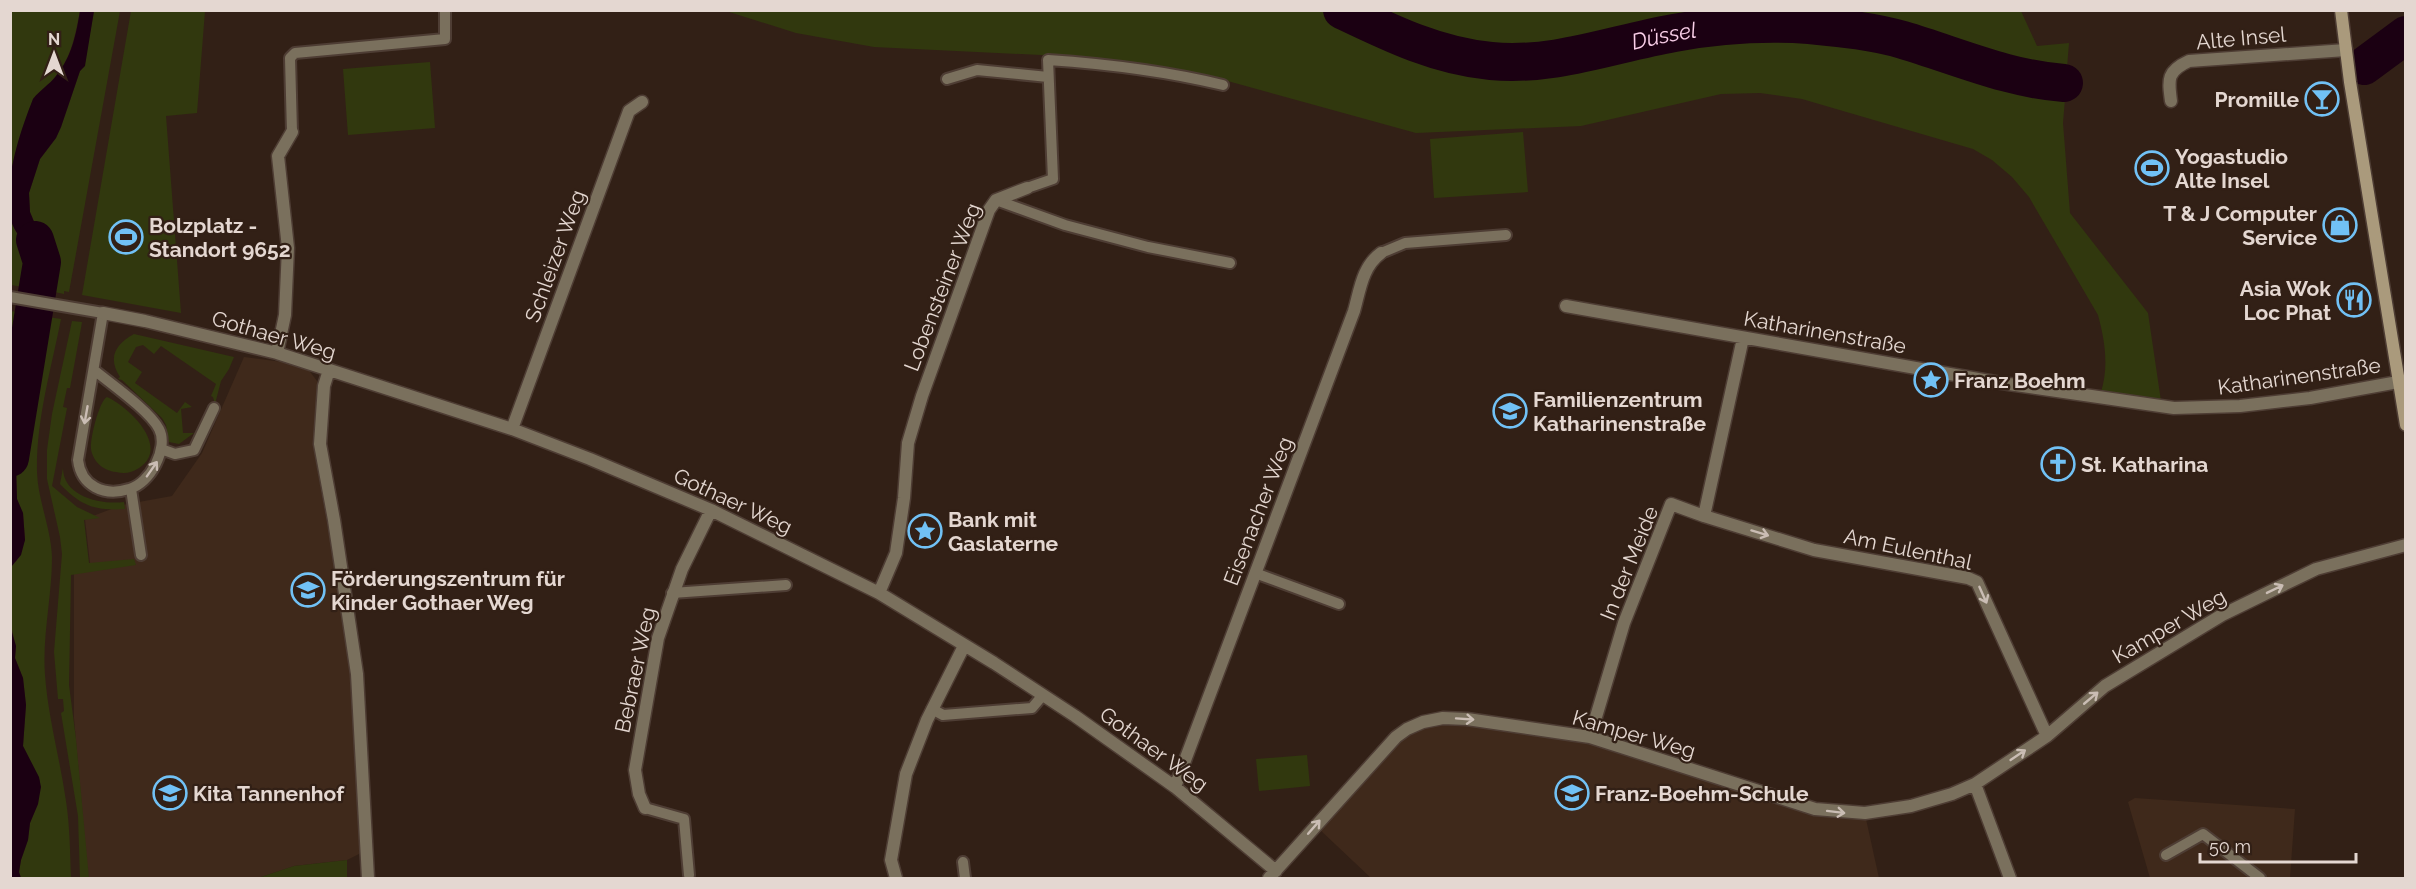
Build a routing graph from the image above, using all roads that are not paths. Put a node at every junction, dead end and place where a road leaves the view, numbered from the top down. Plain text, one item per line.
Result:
1 (445, 10) edge
2 (2341, 10) edge
3 (2346, 50) junction
4 (1048, 77) junction
5 (947, 80) dead end
6 (1223, 85) dead end
7 (2171, 101) dead end
8 (642, 102) dead end
9 (292, 132) joint
10 (1027, 188) joint
11 (996, 200) junction
12 (1506, 235) dead end
13 (1381, 253) joint
14 (1230, 263) dead end
15 (10, 297) edge
16 (1566, 306) dead end
17 (103, 313) junction
18 (1743, 338) junction
19 (278, 353) junction
20 (94, 370) junction
21 (329, 370) junction
22 (2398, 382) junction
23 (214, 408) dead end
24 (2406, 425) edge
25 (512, 429) junction
26 (161, 449) junction
27 (131, 489) junction
28 (711, 510) junction
29 (1704, 516) junction
30 (2406, 545) edge
31 (141, 555) dead end
32 (1255, 573) junction
33 (786, 585) dead end
34 (672, 593) junction
35 (879, 593) junction
36 (1339, 604) dead end
37 (964, 646) junction
38 (1043, 695) junction
39 (932, 709) junction
40 (2047, 736) junction
41 (1590, 737) junction
42 (1975, 784) junction
43 (1174, 787) junction
44 (645, 808) joint
45 (2166, 855) dead end
46 (963, 862) dead end
47 (689, 875) dead end
48 (1272, 875) edge
49 (368, 879) edge
50 (896, 879) edge
51 (965, 879) edge
52 (2010, 879) edge
53 (2260, 879) edge

1 - 9 lane
2 - 3 main road
3 - 7 street, Alte Insel
3 - 22 main road
4 - 5 lane
4 - 6 lane
4 - 10 lane, Lobensteiner Weg
8 - 25 street, Schleizer Weg
9 - 19 street
10 - 11 street, Lobensteiner Weg
11 - 14 lane
11 - 35 street, Lobensteiner Weg
12 - 13 lane
13 - 32 street, Eisenacher Weg
15 - 17 lane, Gothaer Weg
16 - 18 street, Katharinenstraße
17 - 19 street, Gothaer Weg
17 - 20 lane
18 - 22 street, Katharinenstraße
18 - 29 street
19 - 21 street, Gothaer Weg
20 - 26 lane
20 -> 27 lane
21 - 25 street, Gothaer Weg
21 - 49 street
22 - 24 main road
23 - 26 lane
25 - 28 street, Gothaer Weg
27 -> 26 lane
27 - 31 lane
28 - 34 street, Bebraer Weg
28 - 35 street, Gothaer Weg
29 -> 40 street, Am Eulenthal
29 - 41 street, In der Meide
40 -> 30 street, Kamper Weg
32 - 36 lane
32 - 43 street, Eisenacher Weg
33 - 34 lane
34 - 44 street, Bebraer Weg
35 - 37 street, Gothaer Weg
37 - 38 street, Gothaer Weg
37 - 39 street
38 - 39 lane
38 - 43 street, Gothaer Weg
39 - 50 street
42 -> 40 street, Kamper Weg
41 -> 42 street, Kamper Weg
48 -> 41 street, Kamper Weg
42 - 52 street
43 - 48 street, Gothaer Weg
44 - 47 lane
45 - 53 lane
46 - 51 lane

